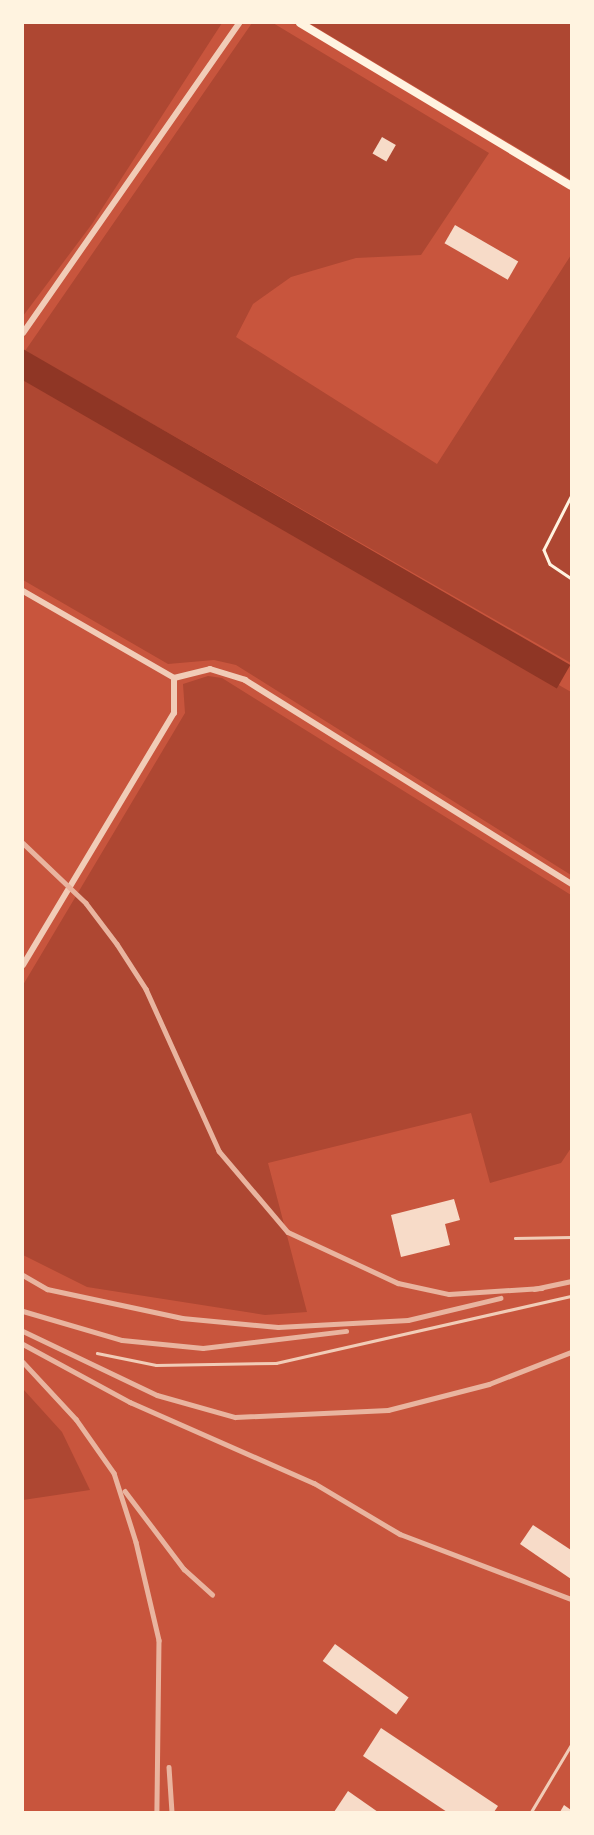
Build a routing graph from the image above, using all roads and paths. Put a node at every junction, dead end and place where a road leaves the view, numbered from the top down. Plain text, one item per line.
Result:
1 (239, 23) edge
2 (300, 23) edge
3 (571, 186) edge
4 (23, 334) edge
5 (571, 497) edge
6 (571, 578) edge
7 (23, 590) edge
8 (174, 678) junction
9 (571, 884) edge
10 (23, 965) edge
11 (571, 1237) edge
12 (515, 1238) dead end
13 (571, 1296) edge
14 (97, 1353) dead end
15 (571, 1745) edge
16 (531, 1812) edge

1 - 4 street
2 - 3 main road
5 - 6 path
7 - 8 street
8 - 9 street
8 - 10 street
11 - 12 lane
13 - 14 lane
15 - 16 lane

